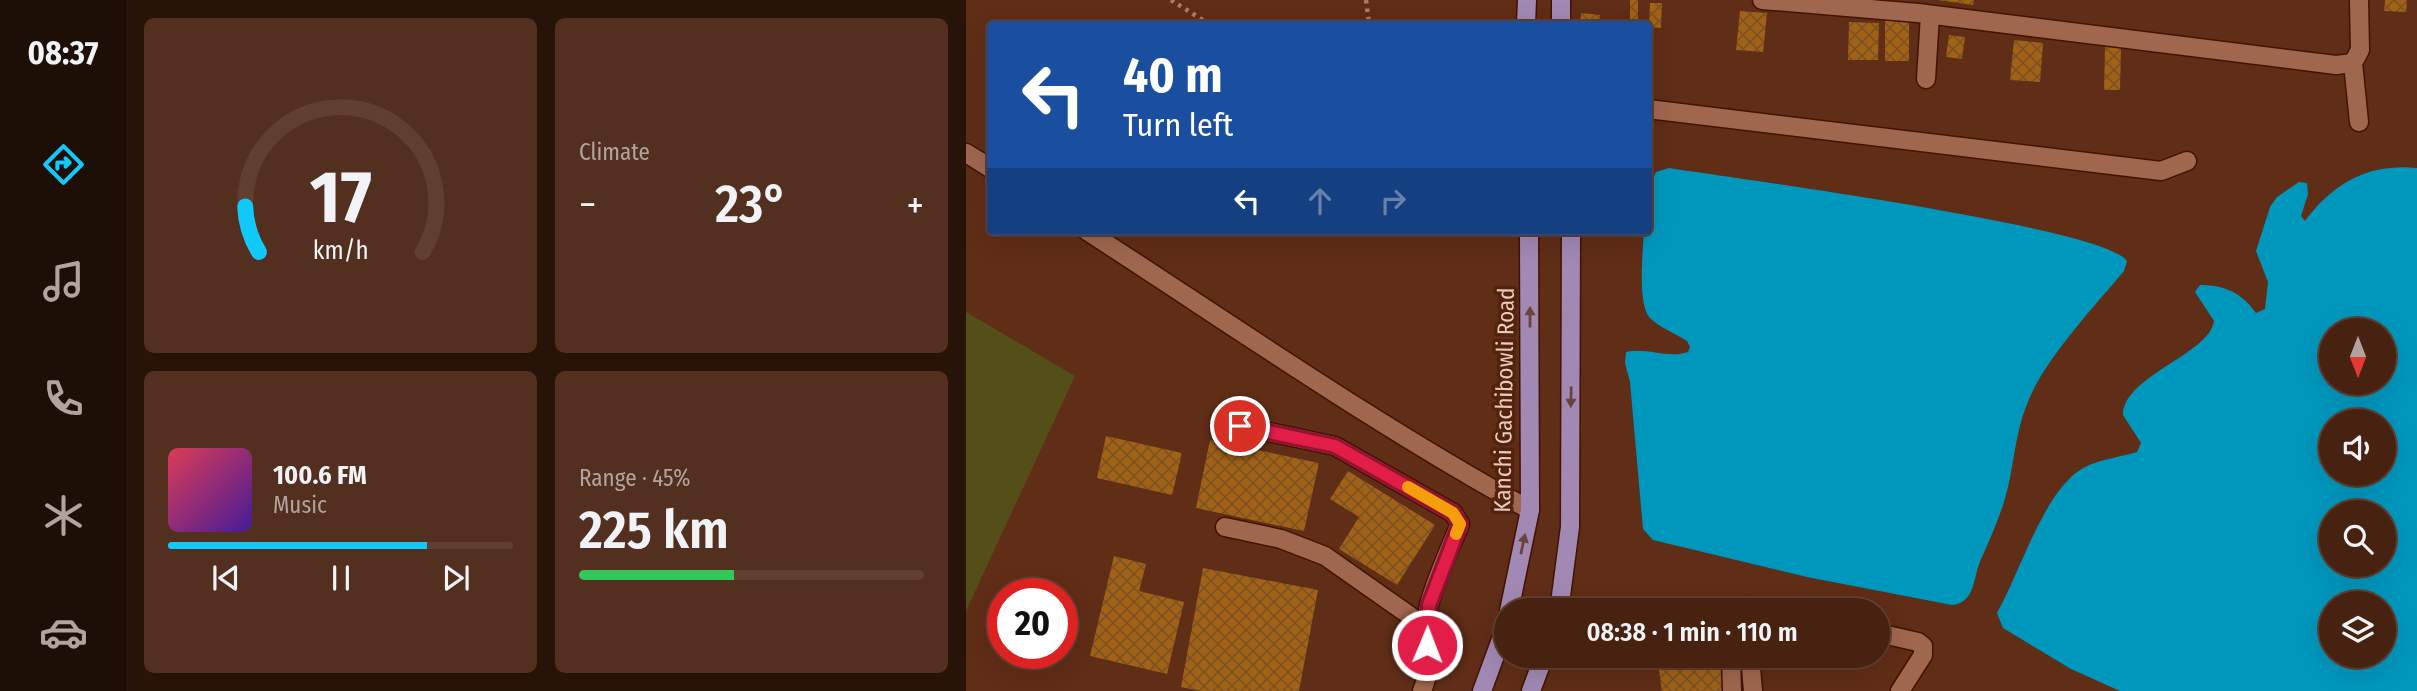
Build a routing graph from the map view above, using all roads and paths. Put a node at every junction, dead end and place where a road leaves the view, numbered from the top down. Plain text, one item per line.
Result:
1 (1171, 0) edge
2 (1366, 0) edge
3 (1527, 0) edge
4 (1561, 0) edge
5 (1762, 0) edge
6 (2359, 0) edge
7 (1922, 9) edge
8 (1204, 21) edge
9 (1369, 21) edge
10 (1526, 21) edge
11 (1561, 21) edge
12 (2353, 63) junction
13 (1926, 79) dead end
14 (1652, 109) edge
15 (2359, 122) dead end
16 (966, 153) edge
17 (2187, 161) dead end
18 (987, 167) edge
19 (1093, 235) edge
20 (1529, 235) edge
21 (1571, 235) edge
22 (1240, 426) dead end
23 (1530, 510) junction
24 (1225, 527) dead end
25 (1512, 598) edge
26 (1561, 598) edge
27 (1426, 627) junction
28 (1890, 636) edge
29 (1494, 658) edge
30 (1540, 668) edge
31 (1731, 668) edge
32 (1752, 668) edge
33 (1422, 691) edge
34 (1482, 691) edge
35 (1531, 691) edge
36 (1732, 691) edge
37 (1753, 691) edge
38 (1900, 691) edge

1 - 8 path
2 - 9 path
3 - 10 main road
4 - 11 main road
5 - 7 street
6 - 12 street
7 - 12 street
7 - 13 street
12 - 15 street
14 - 17 street
16 - 18 street
19 - 23 street
23 -> 20 main road, Kanchi Gachibowli Road
21 -> 26 main road
22 - 27 street
25 -> 23 main road, Kanchi Gachibowli Road
24 - 27 street
27 - 33 street
28 - 38 street
29 - 34 main road
30 - 35 main road
31 - 36 street
32 - 37 street

